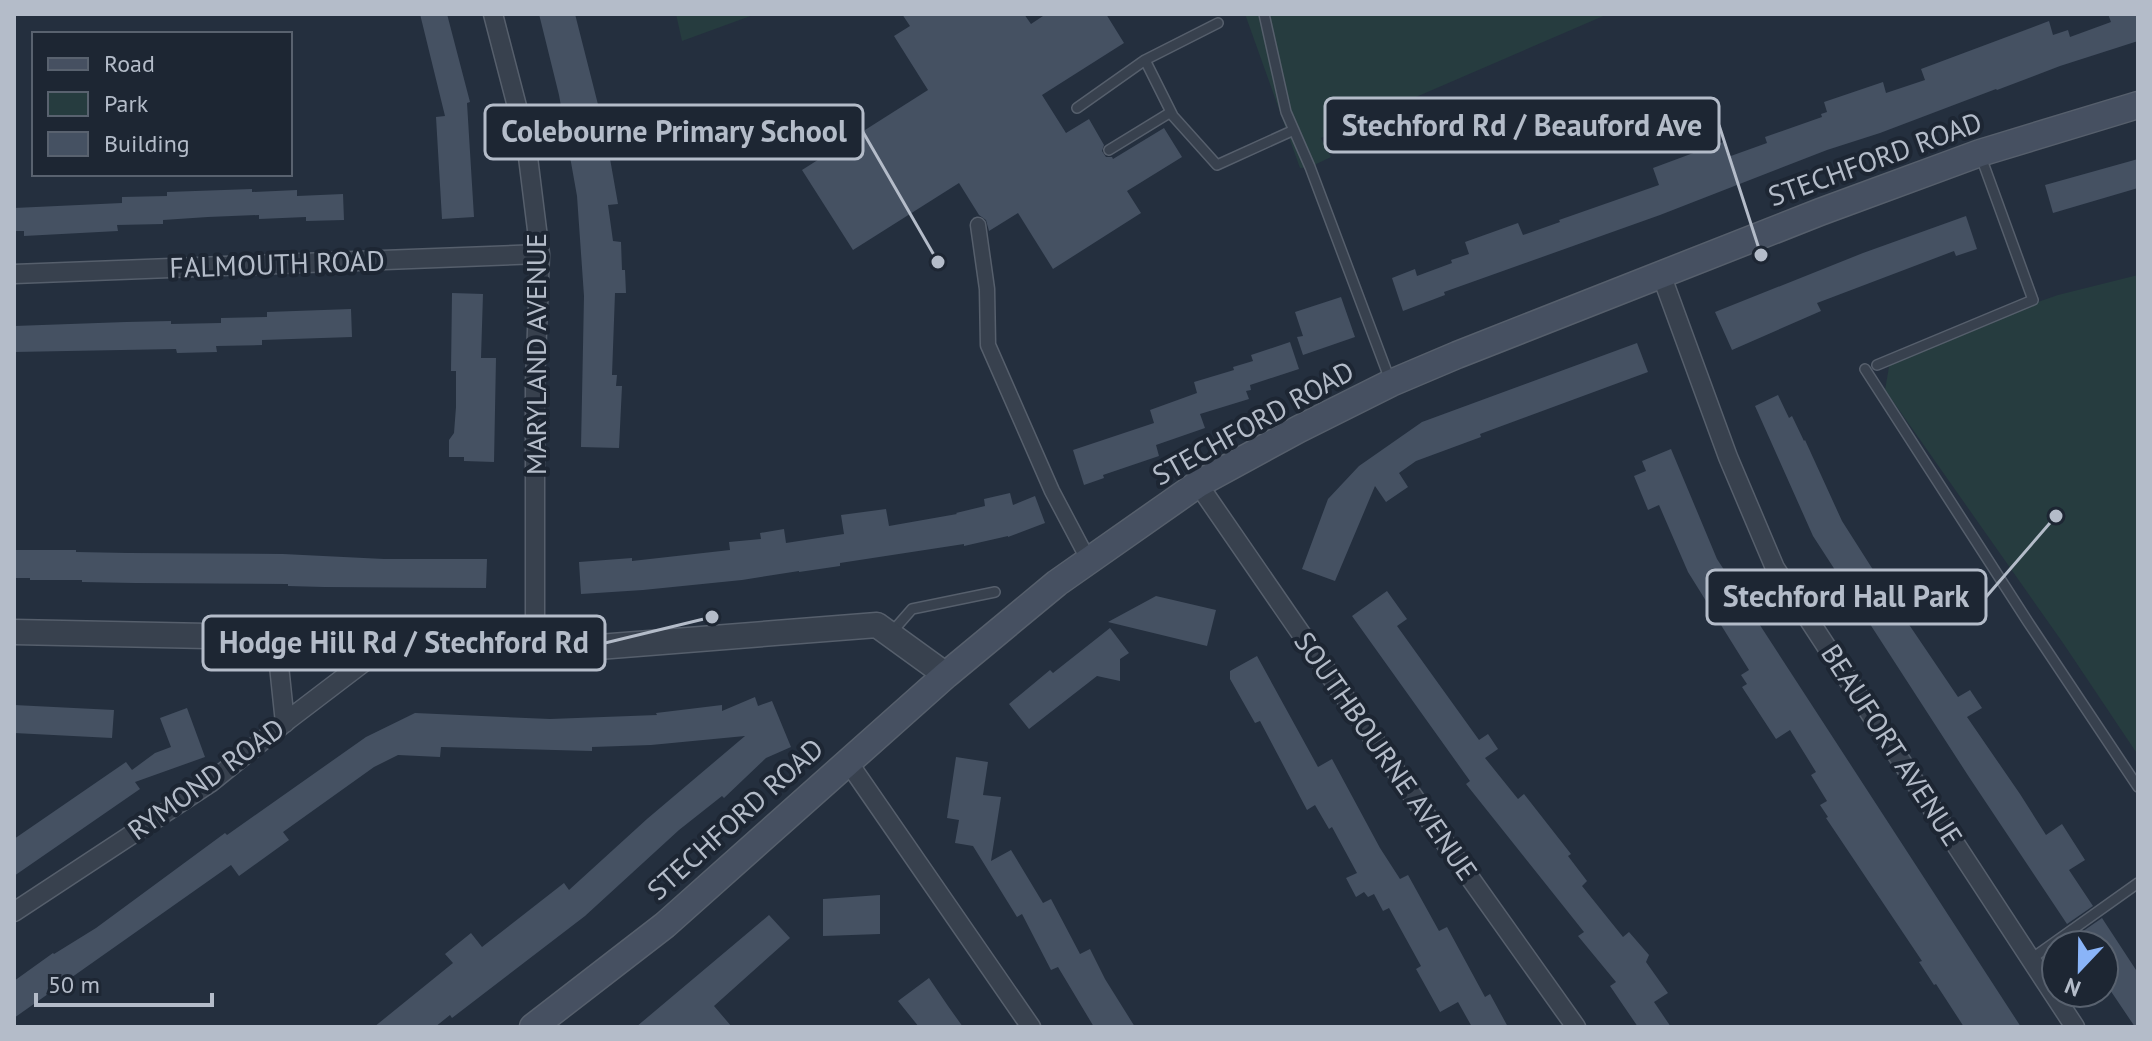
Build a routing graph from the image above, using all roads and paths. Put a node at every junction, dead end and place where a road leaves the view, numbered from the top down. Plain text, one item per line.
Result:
1 (493, 14) edge
2 (1264, 14) edge
3 (1218, 23) dead end
4 (1145, 60) junction
5 (2138, 105) edge
6 (1077, 108) dead end
7 (1171, 112) junction
8 (1294, 130) junction
9 (1109, 150) dead end
10 (1980, 153) junction
11 (978, 225) dead end
12 (540, 254) junction
13 (14, 274) edge
14 (1661, 274) junction
15 (1877, 365) dead end
16 (1865, 369) dead end
17 (1391, 383) junction
18 (1198, 484) junction
19 (1089, 561) junction
20 (995, 592) dead end
21 (14, 632) edge
22 (890, 635) junction
23 (276, 637) junction
24 (393, 640) junction
25 (535, 652) junction
26 (946, 675) junction
27 (285, 723) junction
28 (848, 762) junction
29 (2138, 787) edge
30 (2138, 883) edge
31 (14, 912) edge
32 (2031, 959) junction
33 (533, 1027) edge
34 (1031, 1027) edge
35 (1576, 1027) edge
36 (2075, 1027) edge

1 - 12 street, MARYLAND AVENUE
2 - 8 lane
3 - 4 lane
4 - 6 lane
4 - 7 lane
5 - 10 main road, STECHFORD ROAD
7 - 8 lane
7 - 9 lane
8 - 17 lane
10 - 14 main road, STECHFORD ROAD
10 - 15 lane
11 - 19 street
12 - 13 street, FALMOUTH ROAD
12 - 25 street, MARYLAND AVENUE
14 - 17 main road, STECHFORD ROAD
14 - 32 street, BEAUFORT AVENUE
16 - 29 lane
17 - 18 main road, STECHFORD ROAD
18 - 19 main road, STECHFORD ROAD
18 - 35 street, SOUTHBOURNE AVENUE
19 - 26 main road, STECHFORD ROAD
20 - 22 lane
21 - 23 street
22 - 25 street
22 - 26 street
23 - 24 street
23 - 27 street
24 - 25 street
24 - 27 street, RYMOND ROAD
26 - 28 main road, STECHFORD ROAD
27 - 31 street, RYMOND ROAD
28 - 33 main road, STECHFORD ROAD
28 - 34 street
30 - 32 lane
32 - 36 street, BEAUFORT AVENUE

